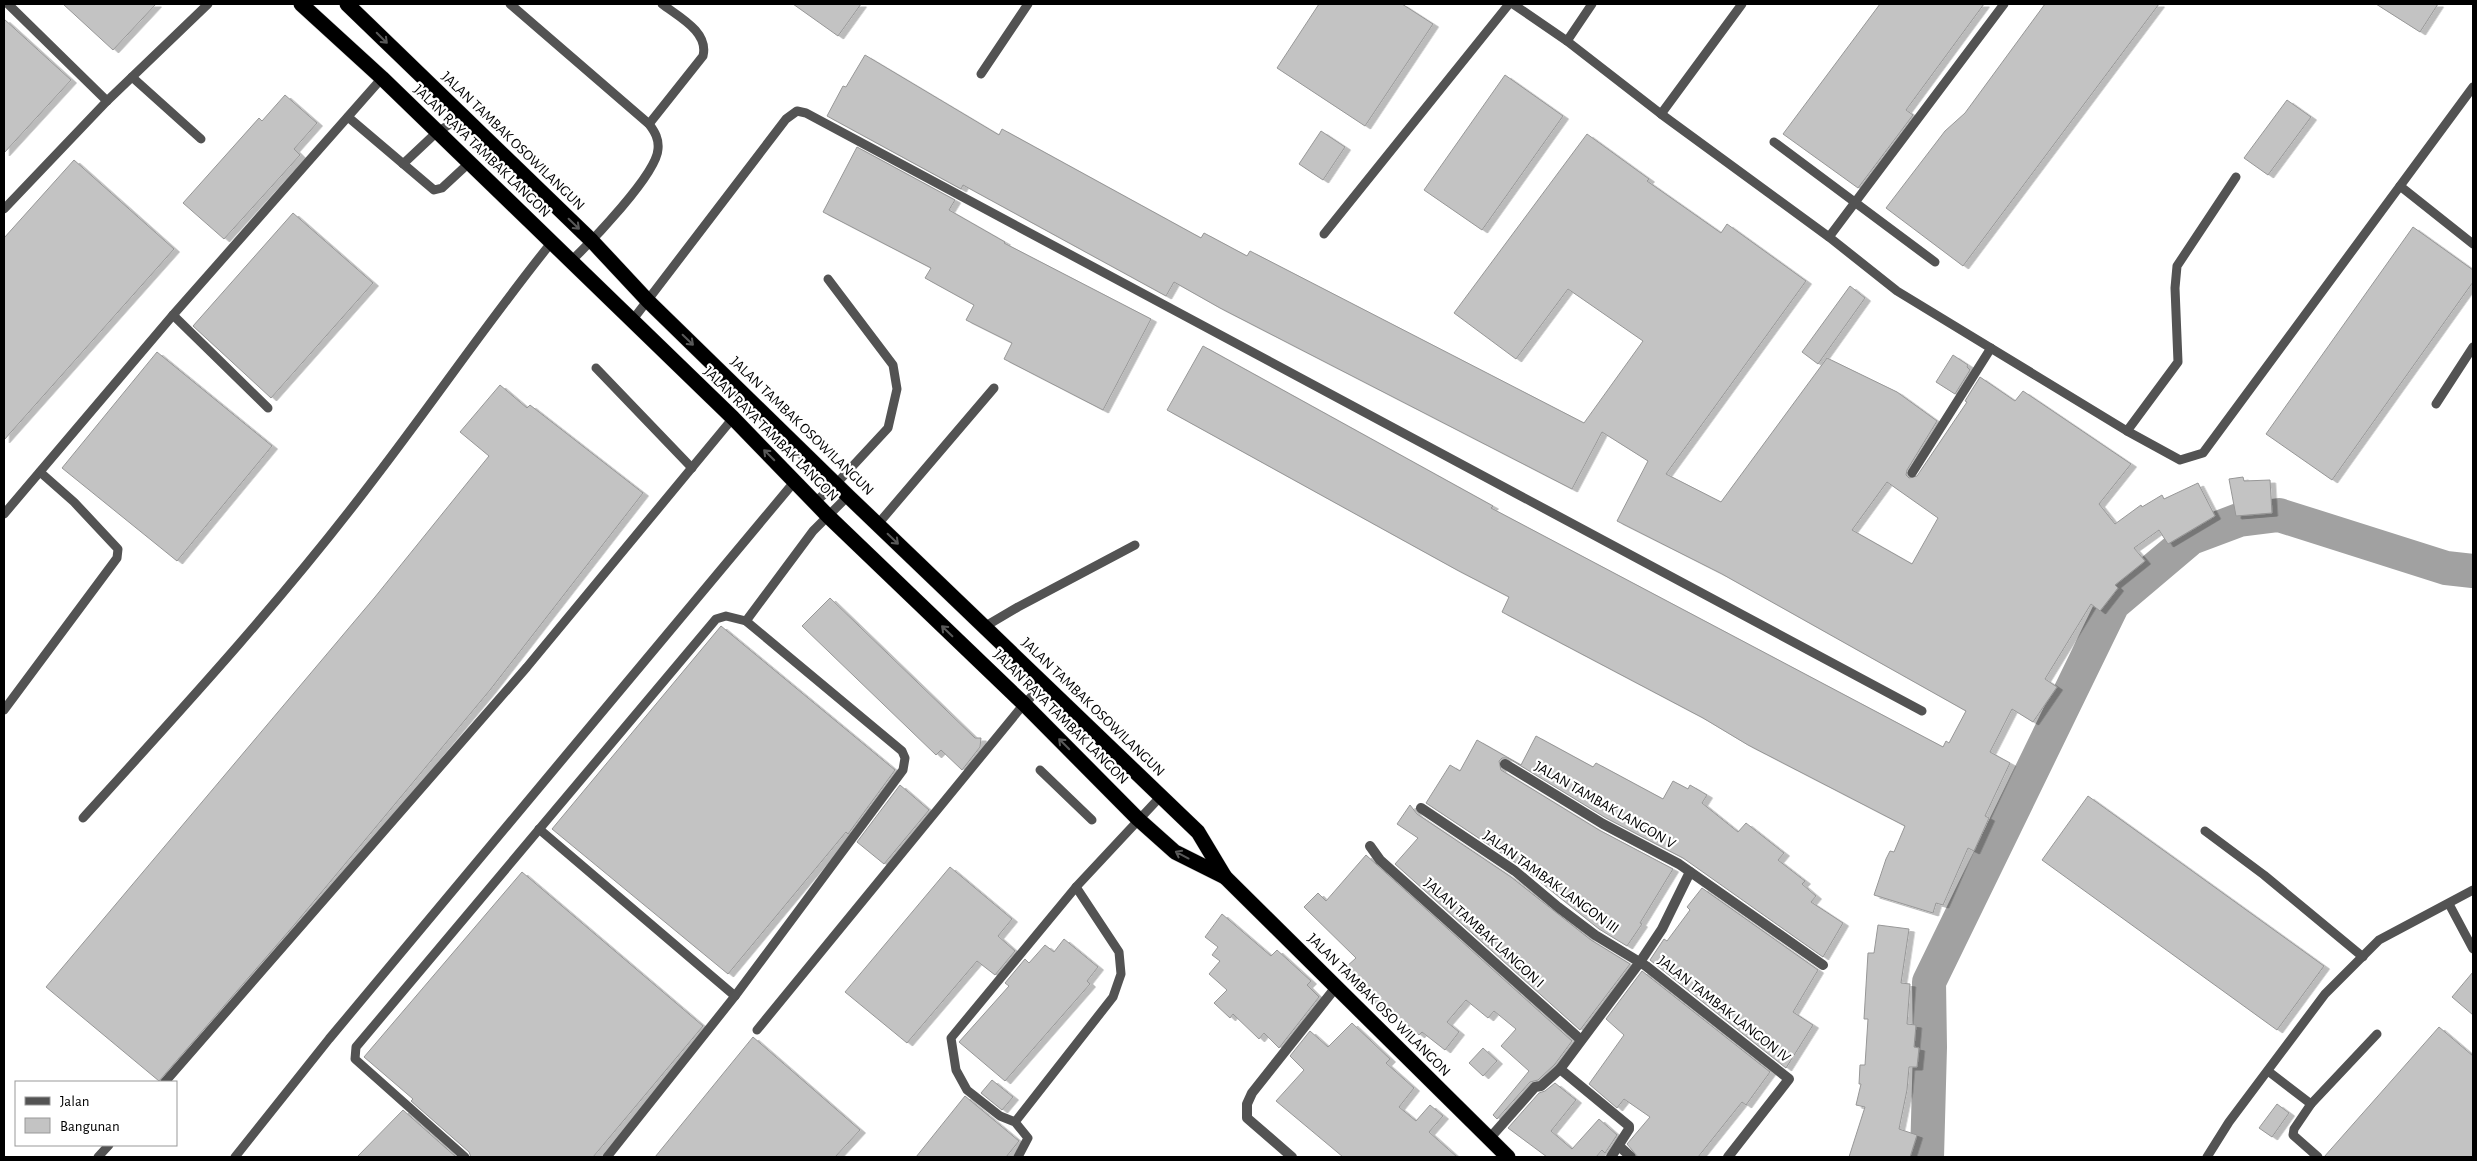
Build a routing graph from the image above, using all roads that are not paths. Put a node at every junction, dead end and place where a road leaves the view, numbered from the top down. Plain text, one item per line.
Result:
1 (8, 4) edge
2 (208, 4) edge
3 (301, 4) edge
4 (347, 4) edge
5 (510, 4) edge
6 (662, 4) edge
7 (1028, 4) edge
8 (1511, 4) edge
9 (1592, 4) edge
10 (1742, 4) edge
11 (2004, 4) edge
12 (1567, 41) junction
13 (981, 74) dead end
14 (132, 77) junction
15 (382, 78) junction
16 (2473, 87) edge
17 (107, 101) junction
18 (1660, 114) junction
19 (348, 117) junction
20 (462, 117) junction
21 (649, 124) junction
22 (438, 132) junction
23 (201, 139) dead end
24 (1774, 142) dead end
25 (469, 163) junction
26 (403, 164) junction
27 (2236, 176) dead end
28 (2400, 186) junction
29 (1854, 204) junction
30 (4, 209) edge
31 (1324, 234) dead end
32 (1829, 237) junction
33 (592, 241) junction
34 (551, 243) junction
35 (2473, 244) edge
36 (570, 262) junction
37 (1935, 262) dead end
38 (828, 279) dead end
39 (648, 301) junction
40 (173, 315) junction
41 (631, 322) junction
42 (2473, 347) edge
43 (1991, 348) junction
44 (596, 368) dead end
45 (994, 388) dead end
46 (2436, 404) dead end
47 (268, 408) dead end
48 (733, 418) junction
49 (2127, 431) junction
50 (692, 468) junction
51 (40, 472) junction
52 (1912, 473) dead end
53 (795, 481) junction
54 (836, 484) junction
55 (848, 496) junction
56 (815, 502) junction
57 (4, 514) edge
58 (828, 516) junction
59 (878, 524) junction
60 (1135, 545) dead end
61 (746, 621) junction
62 (984, 627) junction
63 (1044, 684) junction
64 (1024, 704) junction
65 (4, 710) edge
66 (1922, 711) dead end
67 (1505, 764) dead end
68 (1040, 770) dead end
69 (1161, 796) junction
70 (1421, 808) dead end
71 (83, 818) dead end
72 (1138, 819) junction
73 (1092, 820) dead end
74 (539, 829) junction
75 (2205, 831) dead end
76 (1370, 846) dead end
77 (1690, 872) junction
78 (1225, 877) junction
79 (1076, 887) junction
80 (2473, 890) edge
81 (2449, 904) junction
82 (2473, 949) edge
83 (2363, 957) junction
84 (1640, 962) junction
85 (1823, 965) dead end
86 (1336, 988) junction
87 (734, 996) junction
88 (757, 1030) dead end
89 (2377, 1034) dead end
90 (1581, 1040) junction
91 (1560, 1069) junction
92 (2268, 1071) junction
93 (166, 1081) edge
94 (2311, 1104) junction
95 (1015, 1122) junction
96 (1489, 1139) junction
97 (108, 1146) edge
98 (1619, 1146) junction
99 (98, 1157) edge
100 (235, 1157) edge
101 (465, 1157) edge
102 (607, 1157) edge
103 (1018, 1157) edge
104 (1292, 1157) edge
105 (1508, 1157) edge
106 (1611, 1157) edge
107 (1631, 1157) edge
108 (1728, 1157) edge
109 (2206, 1157) edge
110 (2318, 1157) edge

1 - 17 lane
2 - 14 lane
3 - 15 highway, JALAN RAYA TAMBAK LANGON
4 -> 20 highway, JALAN TAMBAK OSOWILANGUN
5 - 21 lane
6 - 21 lane
7 - 13 lane
8 - 12 lane
8 - 31 lane
9 - 12 lane
10 - 18 lane
11 - 29 lane
12 - 18 lane
14 - 17 lane
14 - 23 lane
15 - 19 lane
15 - 22 highway, JALAN RAYA TAMBAK LANGON
16 - 28 lane
17 - 30 lane
18 - 32 lane
19 - 26 lane
19 - 40 lane
20 - 22 lane
20 -> 33 highway, JALAN TAMBAK OSOWILANGUN
21 - 33 lane
22 - 25 highway, JALAN RAYA TAMBAK LANGON
22 - 26 lane
24 - 29 lane
25 - 26 lane
25 - 34 highway, JALAN RAYA TAMBAK LANGON
27 - 49 lane
28 - 35 lane
28 - 49 lane
29 - 32 lane
29 - 37 lane
32 - 43 lane
33 - 36 lane
33 - 39 highway, JALAN TAMBAK OSOWILANGUN
34 - 36 highway, JALAN RAYA TAMBAK LANGON
34 - 71 lane
36 - 41 highway, JALAN RAYA TAMBAK LANGON
38 - 54 lane
39 - 41 lane
39 -> 54 highway, JALAN TAMBAK OSOWILANGUN
39 - 66 lane
40 - 47 lane
40 - 51 lane
41 - 48 highway, JALAN RAYA TAMBAK LANGON
42 - 46 lane
43 - 49 lane
43 - 52 lane
44 - 50 lane
45 - 59 lane
48 - 50 lane
53 -> 48 highway, JALAN RAYA TAMBAK LANGON
50 - 93 lane
51 - 57 lane
51 - 65 lane
53 - 56 highway, JALAN RAYA TAMBAK LANGON
53 - 100 lane
54 - 55 highway, JALAN TAMBAK OSOWILANGUN
54 - 56 lane
55 - 58 lane
55 - 59 highway, JALAN TAMBAK OSOWILANGUN
56 - 58 highway, JALAN RAYA TAMBAK LANGON
58 - 61 lane
64 -> 58 highway, JALAN RAYA TAMBAK LANGON
59 -> 62 highway, JALAN TAMBAK OSOWILANGUN
60 - 62 lane
61 - 74 lane
61 - 87 lane
62 - 63 highway, JALAN TAMBAK OSOWILANGUN
63 - 64 lane
63 - 69 highway, JALAN TAMBAK OSOWILANGUN
72 -> 64 highway, JALAN RAYA TAMBAK LANGON
64 - 88 lane
67 - 77 street, JALAN TAMBAK LANGON V
68 - 73 lane
69 - 72 lane
69 - 78 highway, JALAN TAMBAK OSOWILANGUN
70 - 84 street, JALAN TAMBAK LANGON III
78 -> 72 highway, JALAN RAYA TAMBAK LANGON
72 - 79 lane
74 - 87 lane
74 - 101 lane
75 - 83 lane
76 - 90 street, JALAN TAMBAK LANGON I
77 - 84 street
77 - 85 street, JALAN TAMBAK LANGON V
78 - 86 highway, JALAN TAMBAK OSO WILANGON
79 - 95 lane
79 - 95 lane
80 - 81 lane
81 - 82 lane
81 - 83 lane
83 - 92 lane
84 - 90 street
84 - 108 street, JALAN TAMBAK LANGON IV
86 - 96 highway, JALAN TAMBAK OSO WILANGON
86 - 104 street
87 - 102 lane
89 - 94 lane
90 - 91 street
91 - 96 street
91 - 98 street
92 - 94 lane
92 - 109 lane
94 - 110 lane
95 - 103 lane
96 - 105 highway, JALAN TAMBAK OSO WILANGON
97 - 99 lane
98 - 106 street
98 - 107 street

